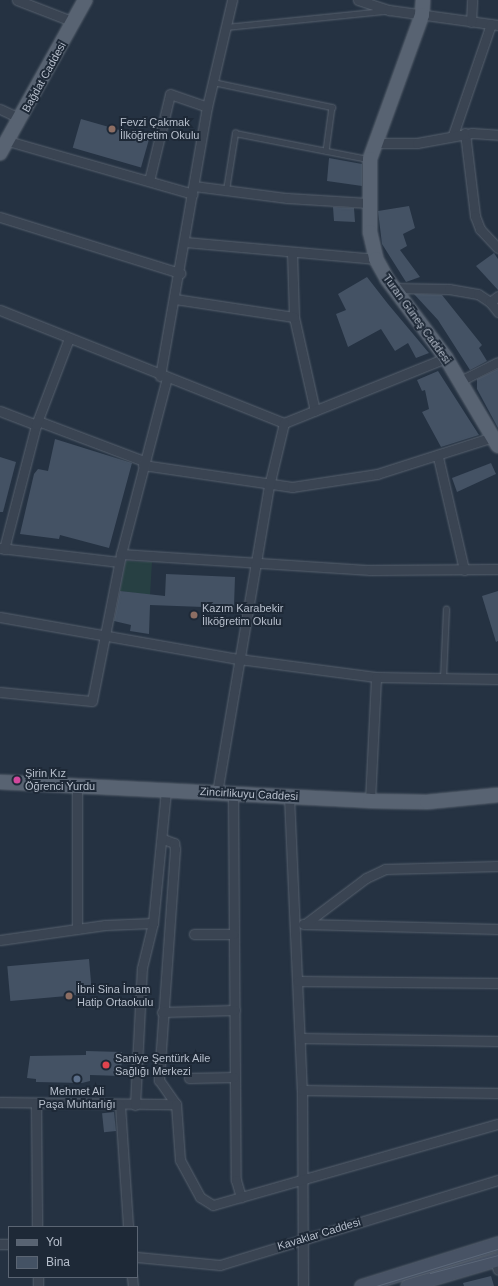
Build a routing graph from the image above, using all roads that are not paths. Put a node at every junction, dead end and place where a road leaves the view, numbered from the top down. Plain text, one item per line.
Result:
1 (17, 0) edge
2 (85, 0) edge
3 (232, 0) edge
4 (358, 0) edge
5 (422, 0) edge
6 (472, 0) edge
7 (389, 10) junction
8 (422, 15) junction
9 (74, 22) junction
10 (471, 22) junction
11 (494, 24) edge
12 (226, 27) junction
13 (213, 82) junction
14 (207, 107) junction
15 (0, 109) edge
16 (21, 118) junction
17 (465, 133) junction
18 (453, 135) junction
19 (498, 135) edge
20 (8, 141) junction
21 (374, 143) junction
22 (326, 151) junction
23 (0, 153) edge
24 (370, 159) junction
25 (149, 181) junction
26 (193, 190) junction
27 (226, 190) junction
28 (368, 203) junction
29 (0, 217) edge
30 (186, 242) junction
31 (498, 248) edge
32 (292, 252) junction
33 (376, 259) junction
34 (180, 274) junction
35 (393, 288) junction
36 (498, 296) edge
37 (175, 299) junction
38 (490, 302) junction
39 (0, 310) edge
40 (498, 312) edge
41 (294, 317) junction
42 (69, 338) junction
43 (446, 358) junction
44 (498, 362) edge
45 (164, 377) junction
46 (460, 381) junction
47 (0, 411) edge
48 (315, 411) junction
49 (37, 423) junction
50 (284, 423) junction
51 (496, 442) edge
52 (438, 456) junction
53 (144, 463) junction
54 (269, 486) junction
55 (2, 548) edge
56 (120, 558) junction
57 (258, 561) junction
58 (498, 569) edge
59 (464, 570) junction
60 (446, 609) dead end
61 (0, 617) edge
62 (104, 633) junction
63 (239, 659) junction
64 (376, 677) junction
65 (498, 679) edge
66 (443, 680) junction
67 (0, 692) edge
68 (0, 782) edge
69 (77, 784) junction
70 (166, 790) junction
71 (217, 793) junction
72 (233, 794) junction
73 (498, 795) edge
74 (289, 796) junction
75 (370, 801) junction
76 (163, 839) junction
77 (498, 866) edge
78 (154, 924) junction
79 (301, 924) junction
80 (77, 929) junction
81 (498, 929) edge
82 (194, 934) dead end
83 (233, 934) junction
84 (0, 940) edge
85 (298, 980) junction
86 (498, 983) edge
87 (235, 1010) junction
88 (162, 1012) junction
89 (300, 1038) junction
90 (498, 1041) edge
91 (234, 1076) junction
92 (189, 1078) dead end
93 (302, 1090) junction
94 (498, 1093) edge
95 (0, 1102) edge
96 (36, 1103) junction
97 (176, 1104) junction
98 (120, 1105) junction
99 (135, 1105) junction
100 (498, 1124) edge
101 (498, 1180) edge
102 (303, 1181) junction
103 (241, 1197) junction
104 (37, 1226) edge
105 (128, 1226) edge
106 (303, 1238) junction
107 (498, 1243) edge
108 (138, 1257) edge
109 (497, 1263) edge
110 (304, 1286) edge
111 (361, 1286) edge
112 (407, 1286) edge

1 - 9 street
2 - 9 main road, Bağdat Caddesi
3 - 12 street
4 - 7 street
5 - 8 main road, Turan Güneş Caddesi
6 - 10 street
7 - 8 street
7 - 12 lane
8 - 10 street
8 - 21 main road, Turan Güneş Caddesi
9 - 16 main road, Bağdat Caddesi
10 - 11 street
11 - 18 street
12 - 13 street
13 - 14 street
13 - 22 lane
14 - 25 street
14 - 26 street
15 - 16 street
16 - 20 main road, Bağdat Caddesi
17 - 18 street
17 - 19 street
17 - 31 street
18 - 21 street
20 - 23 main road, Bağdat Caddesi
20 - 25 street
21 - 24 main road, Turan Güneş Caddesi
22 - 24 lane
22 - 27 lane
24 - 28 main road, Turan Güneş Caddesi
25 - 26 street
26 - 27 street
26 - 30 street
27 - 28 street
28 - 33 main road, Turan Güneş Caddesi
29 - 34 street
30 - 32 street
30 - 34 street
32 - 33 street
32 - 41 street
33 - 35 main road, Turan Güneş Caddesi
34 - 37 street
35 - 38 street
35 - 43 main road, Turan Güneş Caddesi
36 - 38 street
37 - 41 street
37 - 45 street
38 - 40 street
39 - 42 street
41 - 48 street
42 - 45 street
42 - 49 street
43 - 46 main road, Turan Güneş Caddesi
43 - 48 street
44 - 46 street
45 - 50 street
45 - 53 street
46 - 51 main road, Turan Güneş Caddesi
47 - 49 street
48 - 50 street
49 - 53 street
49 - 55 street
50 - 54 street
51 - 52 street
52 - 54 street
52 - 59 street
53 - 54 street
53 - 56 street
54 - 57 street
55 - 56 street
56 - 57 street
56 - 62 street
57 - 59 street
57 - 63 street
58 - 59 street
60 - 66 lane
61 - 62 street
62 - 63 street
62 - 67 street
63 - 64 street
63 - 71 street
64 - 66 street
64 - 75 street
65 - 66 street
68 - 69 main road, Zincirlikuyu Caddesi
69 - 70 main road, Zincirlikuyu Caddesi
69 - 80 street
70 - 71 main road, Zincirlikuyu Caddesi
70 - 76 street
71 - 72 main road, Zincirlikuyu Caddesi
72 - 74 main road, Zincirlikuyu Caddesi
72 - 83 street
73 - 75 main road, Zincirlikuyu Caddesi
74 - 75 main road, Zincirlikuyu Caddesi
74 - 79 street
76 - 78 street
76 - 88 street
77 - 79 street
78 - 80 street
78 - 99 street
79 - 81 street
79 - 85 street
80 - 84 street
82 - 83 street
83 - 87 street
85 - 86 street
85 - 89 street
87 - 88 street
87 - 91 street
88 - 97 street
89 - 90 street
89 - 93 street
91 - 92 street
91 - 103 street
93 - 94 street
93 - 102 street
95 - 96 street
96 - 98 street
96 - 104 street
97 - 99 street
97 - 103 street
98 - 99 street
98 - 105 street
100 - 102 street
101 - 106 street, Kavaklar Caddesi
102 - 103 street
102 - 106 street
106 - 108 street, Kavaklar Caddesi
106 - 110 street
107 - 111 main road
109 - 112 main road

